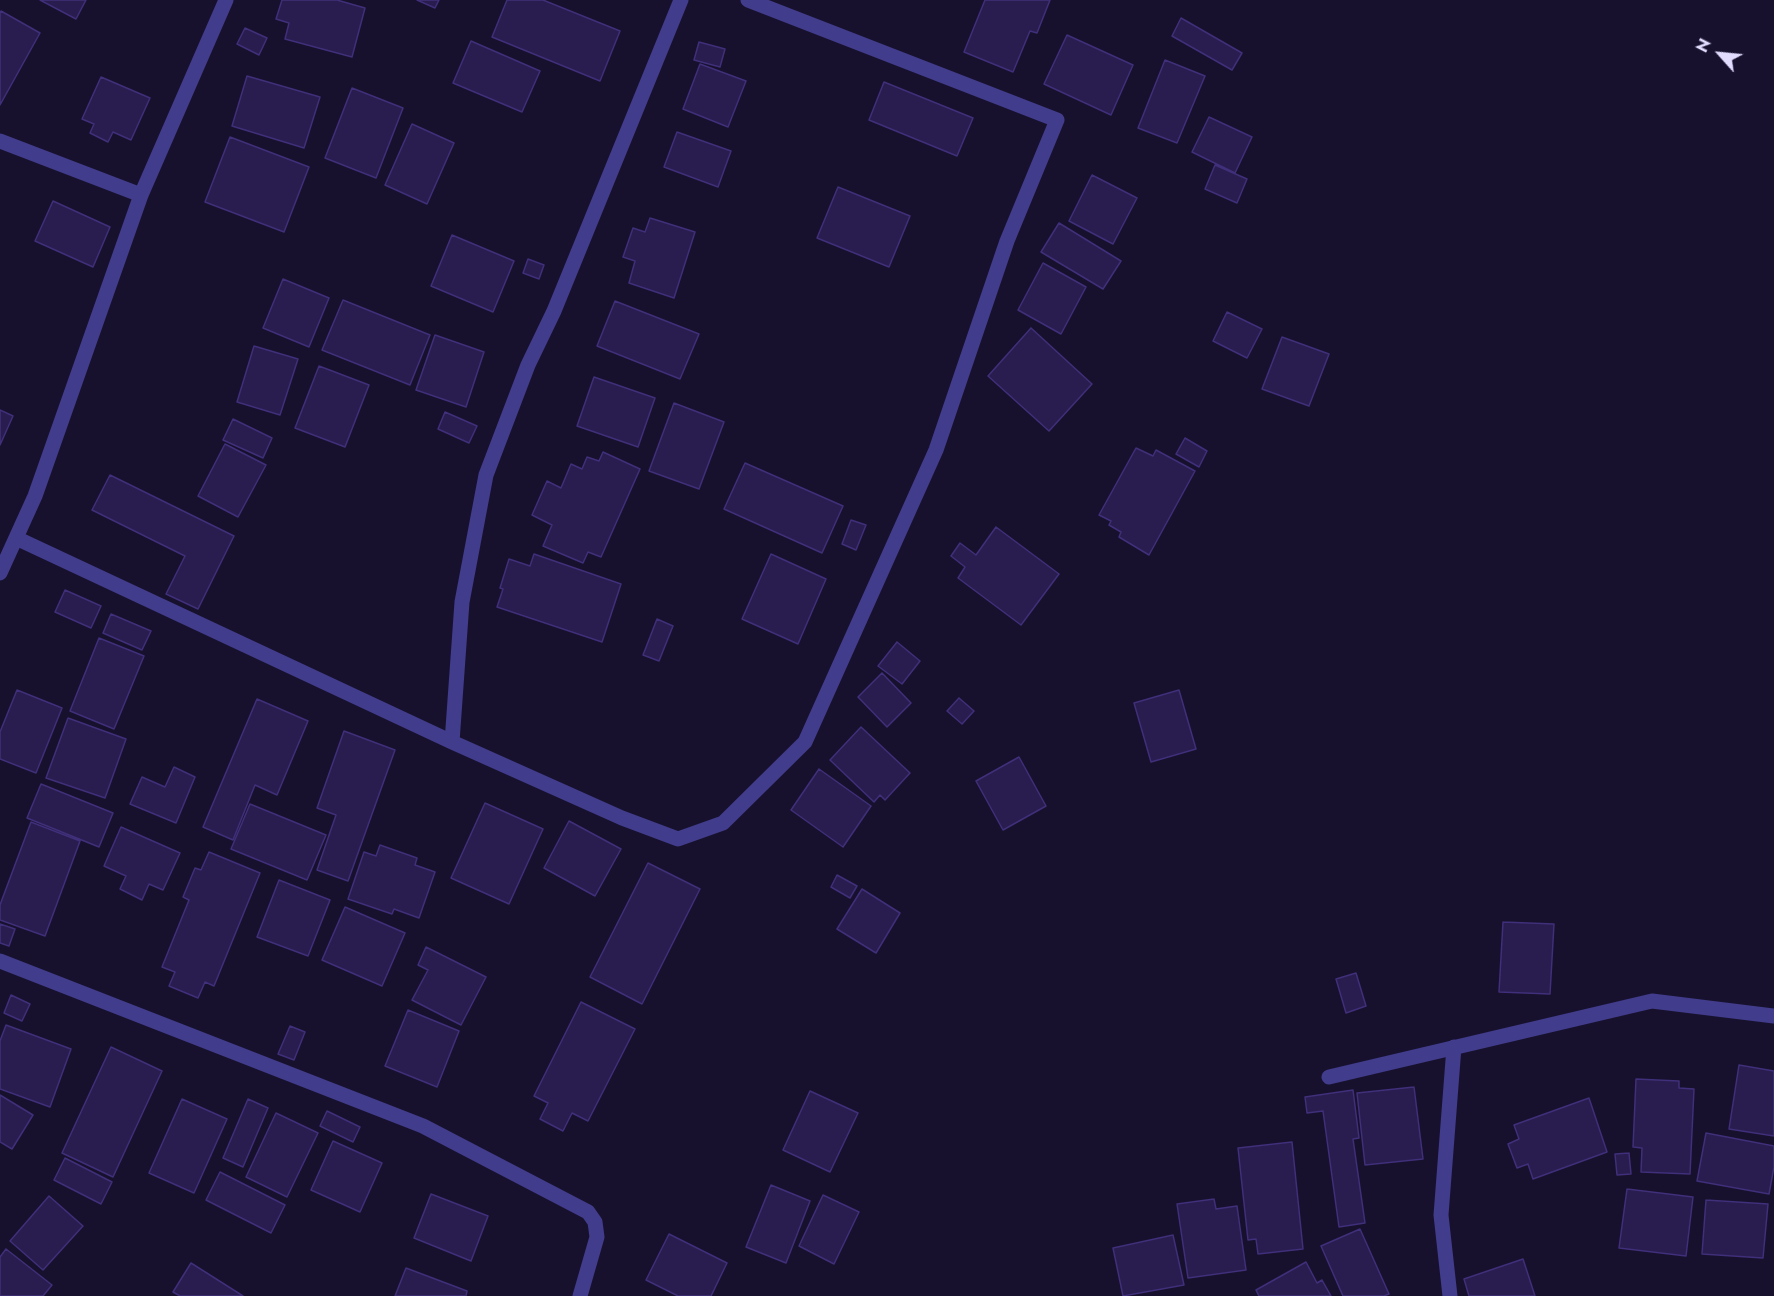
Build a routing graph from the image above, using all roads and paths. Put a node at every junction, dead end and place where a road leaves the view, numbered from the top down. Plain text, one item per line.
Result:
1 (226, 0) edge
2 (681, 0) edge
3 (748, 0) edge
4 (0, 141) edge
5 (141, 195) junction
6 (16, 538) junction
7 (0, 573) edge
8 (452, 742) junction
9 (0, 961) edge
10 (1774, 1016) edge
11 (1454, 1047) junction
12 (1329, 1077) dead end
13 (580, 1296) edge
14 (1450, 1296) edge

1 - 5 street
2 - 8 street
3 - 8 street
4 - 5 street
5 - 6 street
6 - 7 street
6 - 8 street
9 - 13 street
10 - 11 street
11 - 12 street
11 - 14 street

